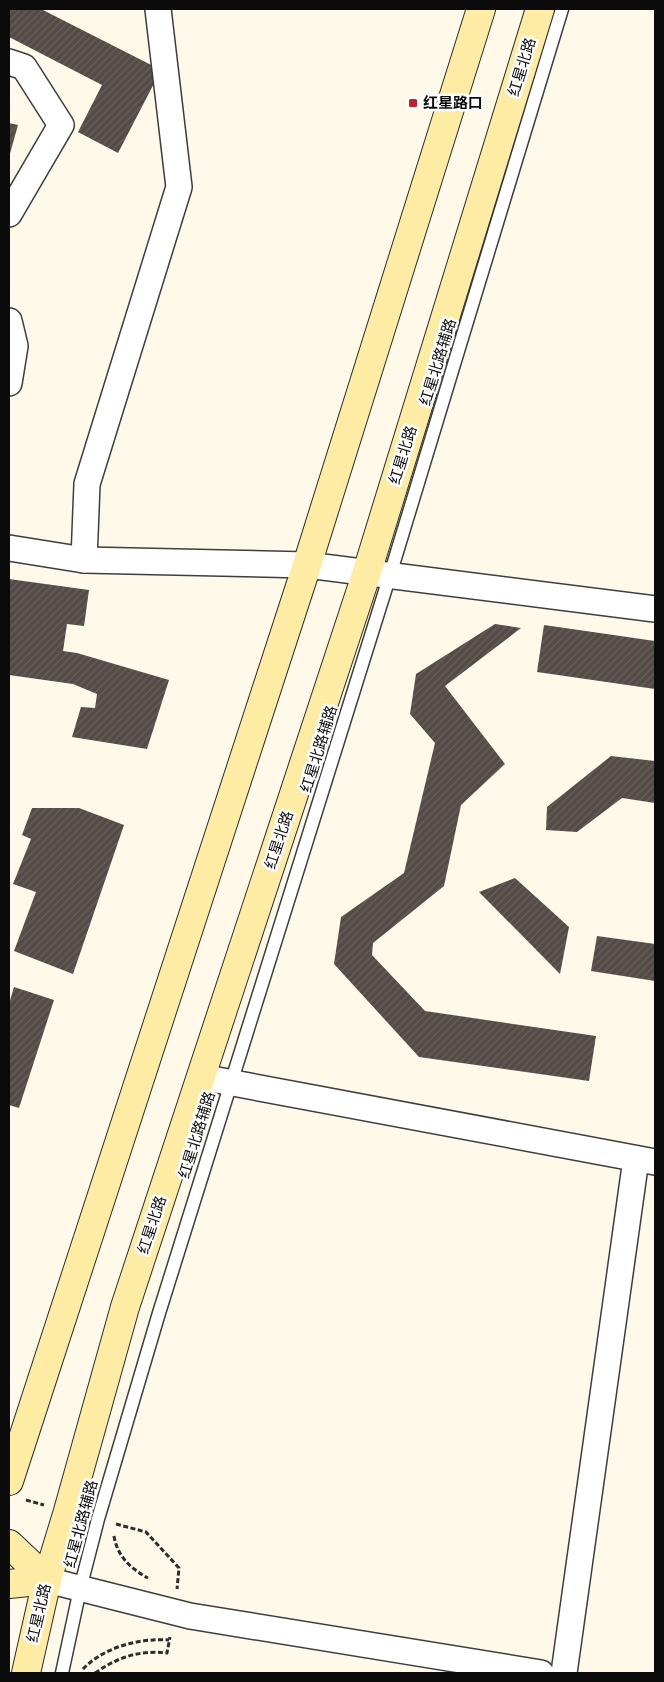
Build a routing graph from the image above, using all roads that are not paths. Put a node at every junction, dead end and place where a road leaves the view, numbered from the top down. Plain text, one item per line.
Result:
1 (158, 9) edge
2 (481, 9) edge
3 (540, 9) edge
4 (562, 9) edge
5 (9, 62) edge
6 (9, 214) edge
7 (9, 321) edge
8 (9, 383) edge
9 (9, 548) edge
10 (84, 560) junction
11 (308, 565) junction
12 (379, 574) junction
13 (655, 609) edge
14 (201, 1077) junction
15 (231, 1082) junction
16 (646, 1160) edge
17 (9, 1481) edge
18 (9, 1544) edge
19 (47, 1580) junction
20 (9, 1584) edge
21 (80, 1589) junction
22 (26, 1673) edge
23 (62, 1673) edge
24 (542, 1673) edge
25 (564, 1673) edge

1 - 10 street
2 - 11 main road
3 - 12 main road, 红星北路
4 - 12 lane, 红星北路辅路
5 - 6 street
7 - 8 street
9 - 10 street
10 - 11 street
11 - 12 street
11 - 17 main road
12 - 13 street
12 - 14 main road, 红星北路
12 - 15 lane, 红星北路辅路
14 - 15 street
14 - 19 main road, 红星北路
15 - 16 street
15 - 21 lane, 红星北路辅路
16 - 25 street
18 - 19 main road
19 - 20 main road
19 - 21 street
19 - 22 main road, 红星北路
21 - 23 lane, 红星北路辅路
21 - 24 street

